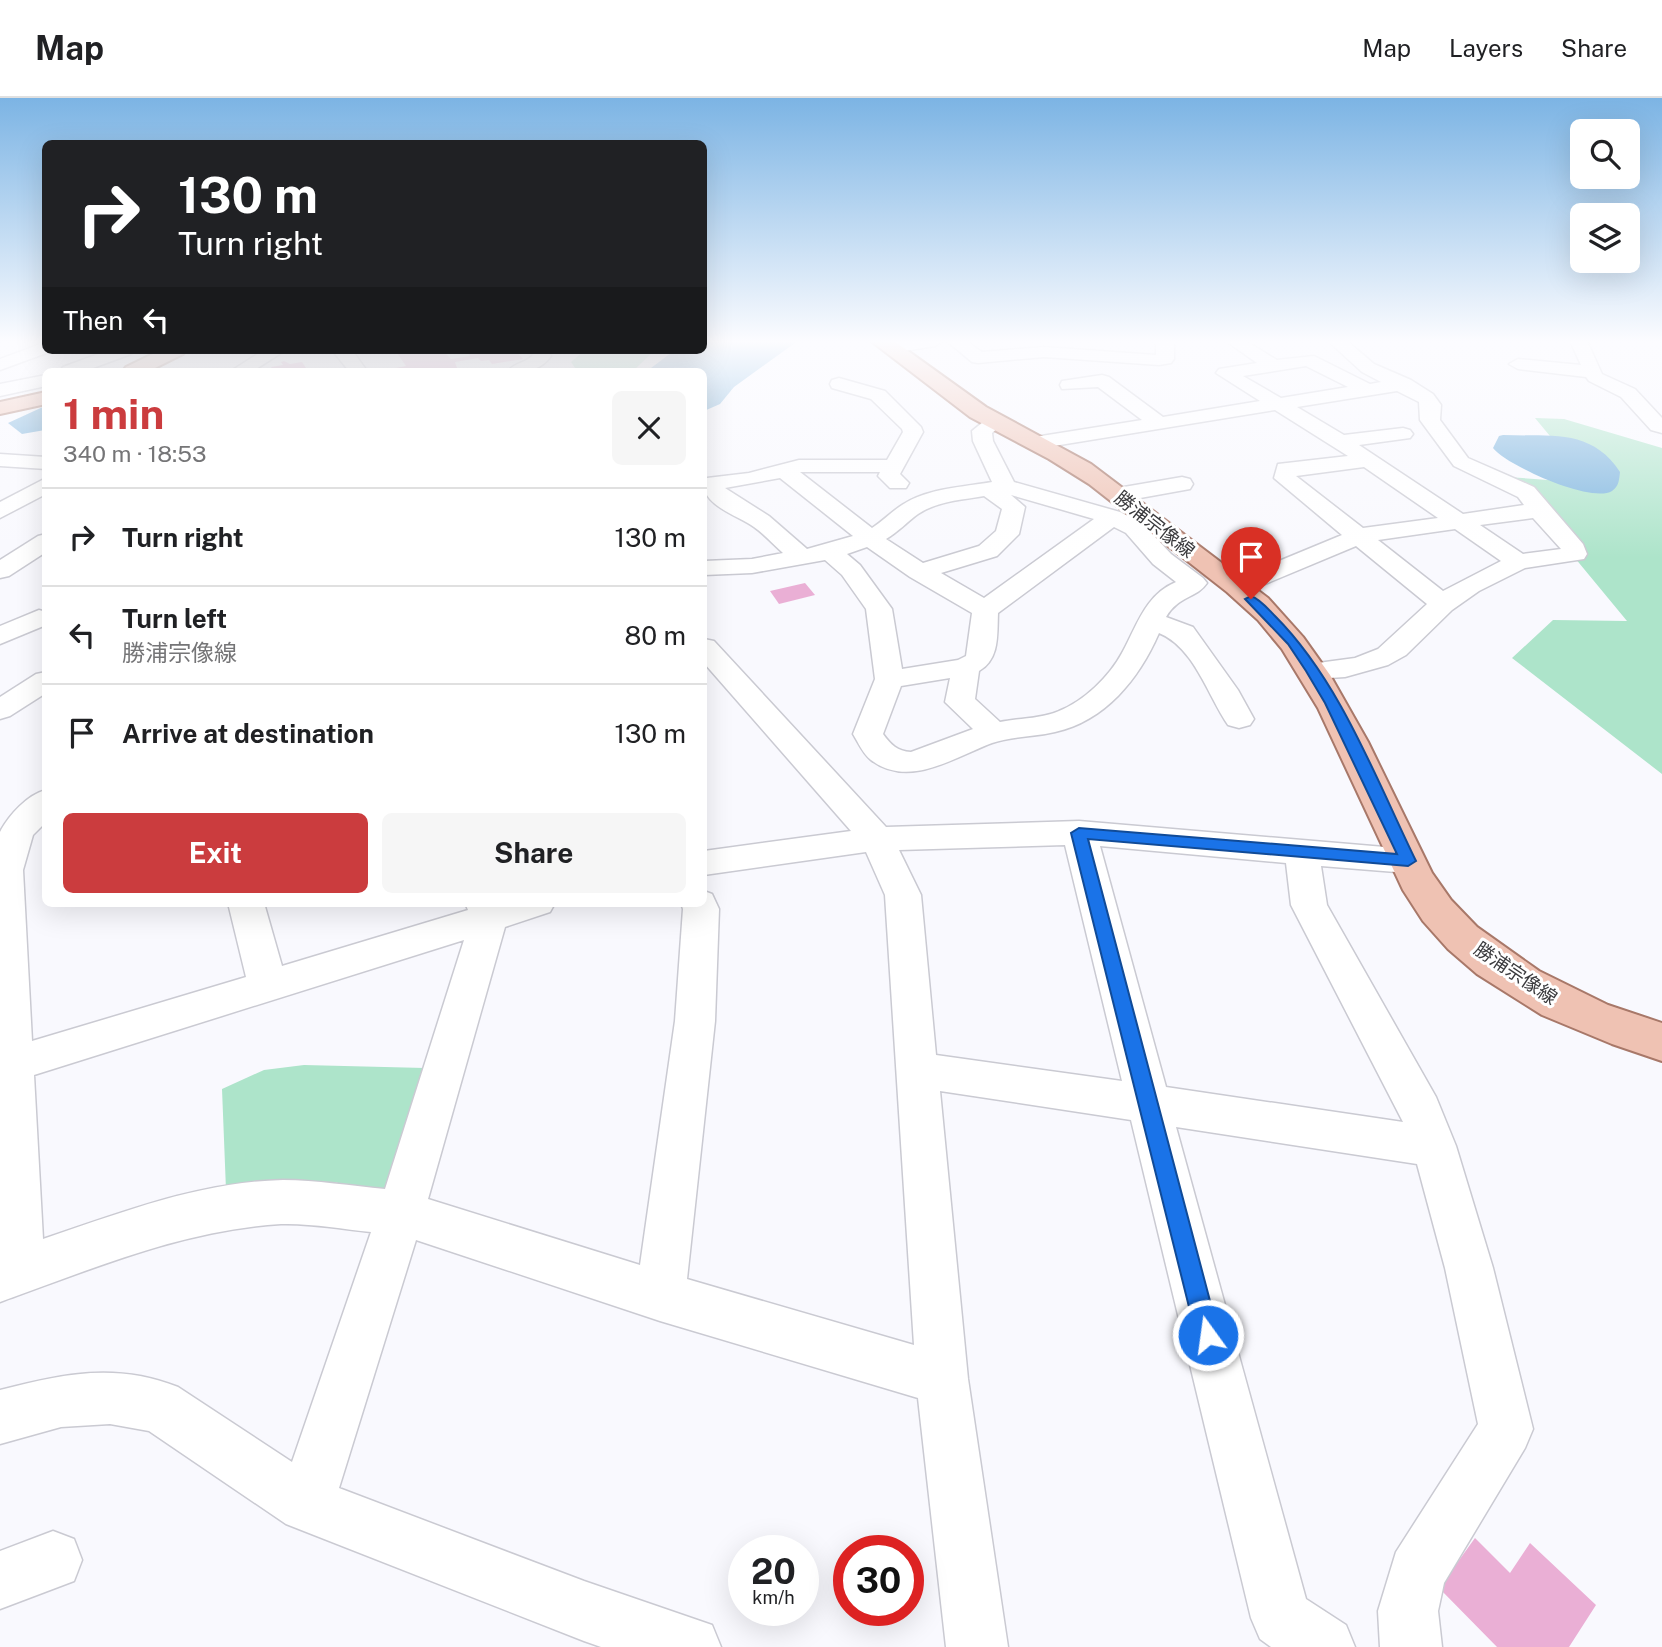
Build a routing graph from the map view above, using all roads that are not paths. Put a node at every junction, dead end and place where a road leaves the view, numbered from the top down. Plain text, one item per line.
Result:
1 (896, 413) edge
2 (981, 413) edge
3 (1146, 413) edge
4 (1220, 413) edge
5 (1294, 413) edge
6 (1430, 413) edge
7 (1646, 413) edge
8 (995, 422) junction
9 (1309, 422) junction
10 (1159, 423) junction
11 (1283, 427) dead end
12 (1662, 428) edge
13 (1402, 434) dead end
14 (1338, 442) junction
15 (1035, 443) junction
16 (0, 460) edge
17 (1365, 461) junction
18 (42, 463) edge
19 (894, 466) junction
20 (1468, 467) junction
21 (785, 471) junction
22 (1393, 478) junction
23 (1182, 484) dead end
24 (998, 485) junction
25 (42, 486) edge
26 (1115, 506) junction
27 (1539, 510) junction
28 (0, 511) edge
29 (1459, 522) junction
30 (1359, 536) junction
31 (872, 537) junction
32 (42, 544) edge
33 (830, 552) junction
34 (802, 557) junction
35 (1519, 562) junction
36 (707, 568) edge
37 (2, 569) edge
38 (919, 572) junction
39 (1237, 587) junction
40 (1443, 604) junction
41 (985, 610) junction
42 (39, 618) dead end
43 (1152, 621) junction
44 (0, 636) edge
45 (707, 654) edge
46 (967, 667) junction
47 (1313, 671) junction
48 (889, 679) junction
49 (718, 682) edge
50 (42, 683) edge
51 (0, 710) edge
52 (1239, 719) dead end
53 (993, 732) junction
54 (42, 804) edge
55 (9, 826) edge
56 (1079, 833) junction
57 (877, 839) junction
58 (1302, 851) junction
59 (1408, 861) junction
60 (707, 863) edge
61 (247, 907) edge
62 (508, 907) edge
63 (700, 907) edge
64 (486, 910) edge
65 (4, 931) edge
66 (268, 985) junction
67 (1662, 1042) edge
68 (6, 1066) edge
69 (919, 1070) junction
70 (1148, 1103) junction
71 (1434, 1146) junction
72 (401, 1213) junction
73 (10, 1274) edge
74 (660, 1296) junction
75 (942, 1379) junction
76 (0, 1417) edge
77 (306, 1504) junction
78 (53, 1560) dead end
79 (0, 1580) edge
80 (690, 1647) edge
81 (977, 1647) edge
82 (1324, 1647) edge
83 (1411, 1647) edge

1 - 19 street
2 - 8 main road, 勝浦宗像線
3 - 10 street
4 - 10 street
5 - 9 street
6 - 20 street
7 - 12 street
8 - 15 main road, 勝浦宗像線
8 - 24 street
9 - 11 street
9 - 14 street
10 - 15 street
13 - 14 street
14 - 17 street
15 - 26 main road, 勝浦宗像線
16 - 18 street
17 - 22 street
17 - 30 street
19 - 21 street
19 - 24 street
20 - 22 street
20 - 27 street
21 - 31 street
21 - 34 street
22 - 29 street
23 - 26 street
24 - 26 street
24 - 31 street
24 - 38 street
25 - 28 street
26 - 39 main road, 勝浦宗像線
26 - 41 street
26 - 43 street
27 - 29 street
27 - 35 street
29 - 30 street
29 - 35 street
30 - 39 street
30 - 40 street
31 - 33 street
31 - 38 street
32 - 37 street
33 - 34 street
33 - 48 street
34 - 36 street
35 - 40 street
38 - 41 street
39 - 47 main road, 勝浦宗像線
40 - 47 street
41 - 46 street
42 - 44 street
43 - 52 street
43 - 53 street
45 - 49 street
46 - 48 street
46 - 53 street
47 - 59 main road, 勝浦宗像線
48 - 53 street
49 - 57 street
50 - 51 street
54 - 55 street
55 - 65 street
56 - 57 street
56 - 58 street
56 - 70 street
57 - 60 street
57 - 69 street
58 - 59 street
58 - 71 street
59 - 67 main road, 勝浦宗像線
61 - 66 street
62 - 64 street
63 - 74 street
64 - 66 street
64 - 72 street
65 - 68 street
66 - 68 street
68 - 73 street
69 - 70 street
69 - 75 street
70 - 71 street
70 - 82 street
71 - 83 street
72 - 73 street
72 - 74 street
72 - 77 street
74 - 75 street
75 - 81 street
76 - 77 street
77 - 80 street
78 - 79 street

